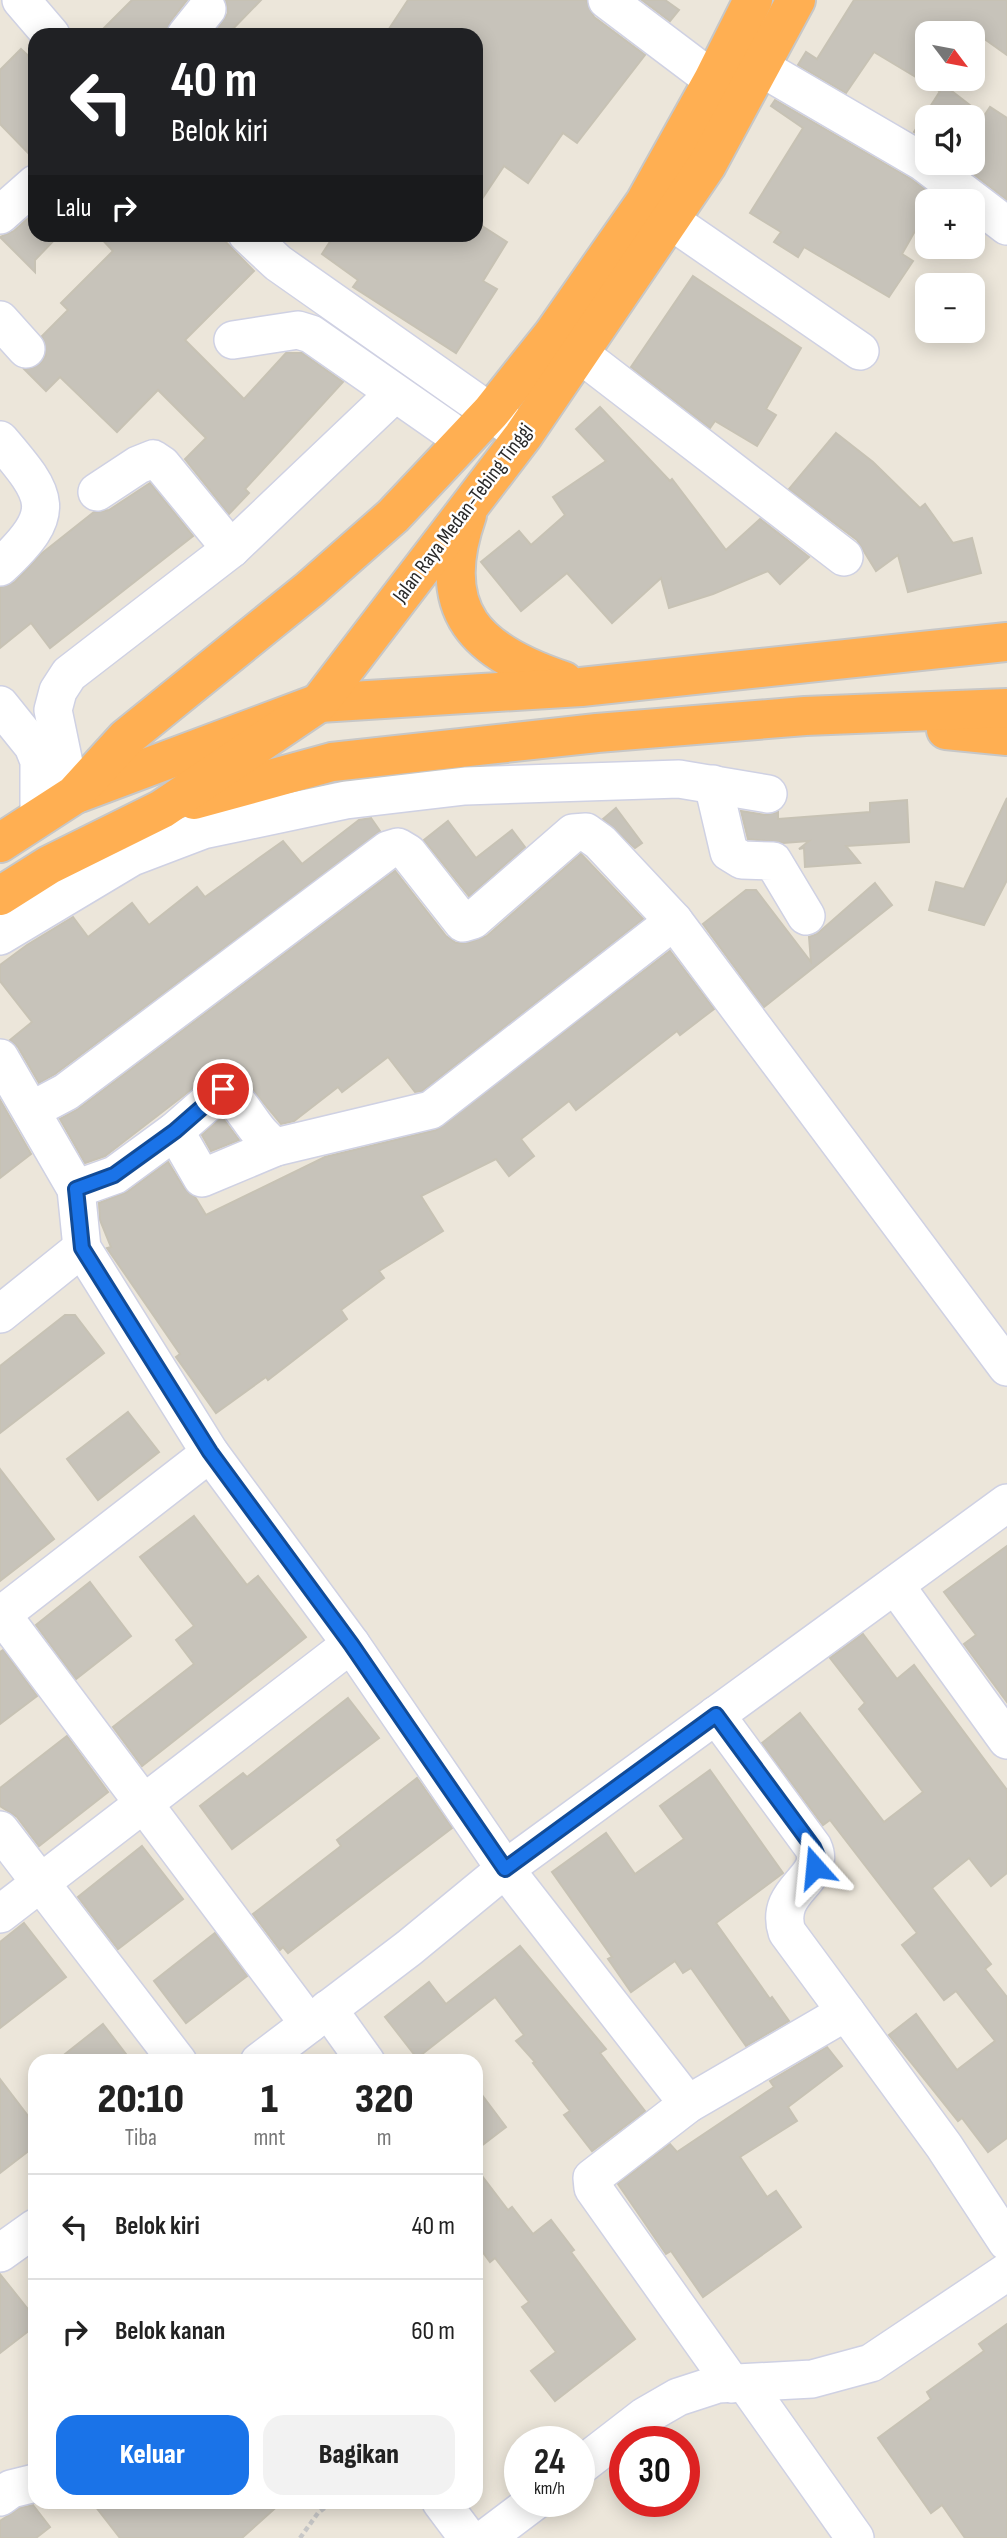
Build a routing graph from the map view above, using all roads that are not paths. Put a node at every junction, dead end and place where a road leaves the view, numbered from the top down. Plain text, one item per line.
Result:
1 (22, 0) edge
2 (607, 0) edge
3 (753, 0) edge
4 (796, 0) edge
5 (45, 28) edge
6 (762, 68) junction
7 (713, 80) junction
8 (28, 190) edge
9 (657, 211) junction
10 (0, 215) edge
11 (1007, 226) edge
12 (256, 242) edge
13 (0, 320) edge
14 (233, 340) dead end
15 (567, 343) junction
16 (26, 349) dead end
17 (860, 351) dead end
18 (394, 394) junction
19 (491, 412) junction
20 (523, 436) junction
21 (0, 440) edge
22 (463, 440) junction
23 (97, 492) dead end
24 (472, 503) junction
25 (231, 549) junction
26 (844, 557) dead end
27 (0, 567) edge
28 (1007, 642) edge
29 (581, 687) junction
30 (319, 703) junction
31 (0, 705) edge
32 (1007, 708) edge
33 (805, 716) junction
34 (1007, 736) edge
35 (713, 784) junction
36 (768, 794) dead end
37 (72, 796) junction
38 (162, 809) junction
39 (39, 818) junction
40 (0, 843) edge
41 (0, 896) edge
42 (806, 916) dead end
43 (674, 921) junction
44 (0, 936) edge
45 (0, 1058) edge
46 (32, 1110) junction
47 (175, 1131) junction
48 (276, 1147) junction
49 (76, 1189) junction
50 (82, 1248) junction
51 (0, 1314) edge
52 (1007, 1367) edge
53 (210, 1452) junction
54 (1007, 1503) edge
55 (895, 1585) junction
56 (1, 1614) edge
57 (351, 1644) junction
58 (716, 1715) junction
59 (1007, 1740) edge
60 (145, 1803) junction
61 (0, 1830) edge
62 (505, 1869) junction
63 (40, 1884) junction
64 (0, 1914) edge
65 (846, 2012) junction
66 (318, 2017) junction
67 (172, 2054) edge
68 (269, 2054) edge
69 (357, 2054) edge
70 (688, 2104) junction
71 (28, 2233) edge
72 (1007, 2242) edge
73 (0, 2253) edge
74 (1007, 2272) edge
75 (739, 2384) junction
76 (595, 2455) edge
77 (28, 2485) edge
78 (0, 2497) edge
79 (446, 2509) edge
80 (514, 2517) edge
81 (468, 2538) edge
82 (486, 2538) edge
83 (855, 2538) edge

1 - 5 street
2 - 7 street
3 - 7 highway, Jalan Raya Medan-Tebing Tinggi
4 - 6 highway, Jalan Raya Medan-Tebing Tinggi
6 - 9 highway, Jalan Raya Medan-Tebing Tinggi
6 - 11 street
7 - 9 highway, Jalan Raya Medan-Tebing Tinggi
8 - 10 street
9 - 15 highway, Jalan Raya Medan-Tebing Tinggi
9 - 17 street
12 - 19 street
13 - 16 street
14 - 18 street
15 - 19 highway, Jalan Raya Medan-Tebing Tinggi
15 - 20 highway, Jalan Raya Medan-Tebing Tinggi
15 - 26 street
18 - 22 street
18 - 25 street
19 - 20 street
19 - 22 highway, Jalan Raya Medan-Tebing Tinggi
20 - 24 highway, Jalan Raya Medan-Tebing Tinggi
21 - 27 street
22 - 37 highway, Jalan Raya Medan-Tebing Tinggi
23 - 25 street
24 - 29 highway
24 - 30 highway, Jalan Raya Medan-Tebing Tinggi
25 - 37 street
28 - 29 highway
29 - 30 highway
30 - 37 highway
30 - 38 highway, Jalan Raya Medan-Tebing Tinggi
31 - 39 street
32 - 33 highway
33 - 34 highway
33 - 38 highway
35 - 36 street
35 - 42 street
35 - 44 street
37 - 39 highway, Jalan Raya Medan-Tebing Tinggi
38 - 41 highway, Jalan Raya Medan-Tebing Tinggi
39 - 40 highway, Jalan Raya Medan-Tebing Tinggi
43 - 46 street
43 - 48 street
43 - 52 street
45 - 46 street
46 - 49 street
47 - 48 street
47 - 48 street
47 - 49 street
49 - 50 street
50 - 51 street
50 - 53 street
53 - 56 street
53 - 57 street
54 - 55 street
55 - 58 street
55 - 59 street
56 - 60 street
57 - 60 street
57 - 62 street
58 - 62 street
58 - 65 street
60 - 63 street
60 - 66 street
61 - 63 street
62 - 66 street
62 - 70 street
63 - 64 street
63 - 67 street
65 - 70 street
65 - 72 street
66 - 68 street
66 - 69 street
70 - 75 street
71 - 73 street
74 - 75 street
75 - 76 street
75 - 83 street
77 - 78 street
79 - 81 street
80 - 82 street

